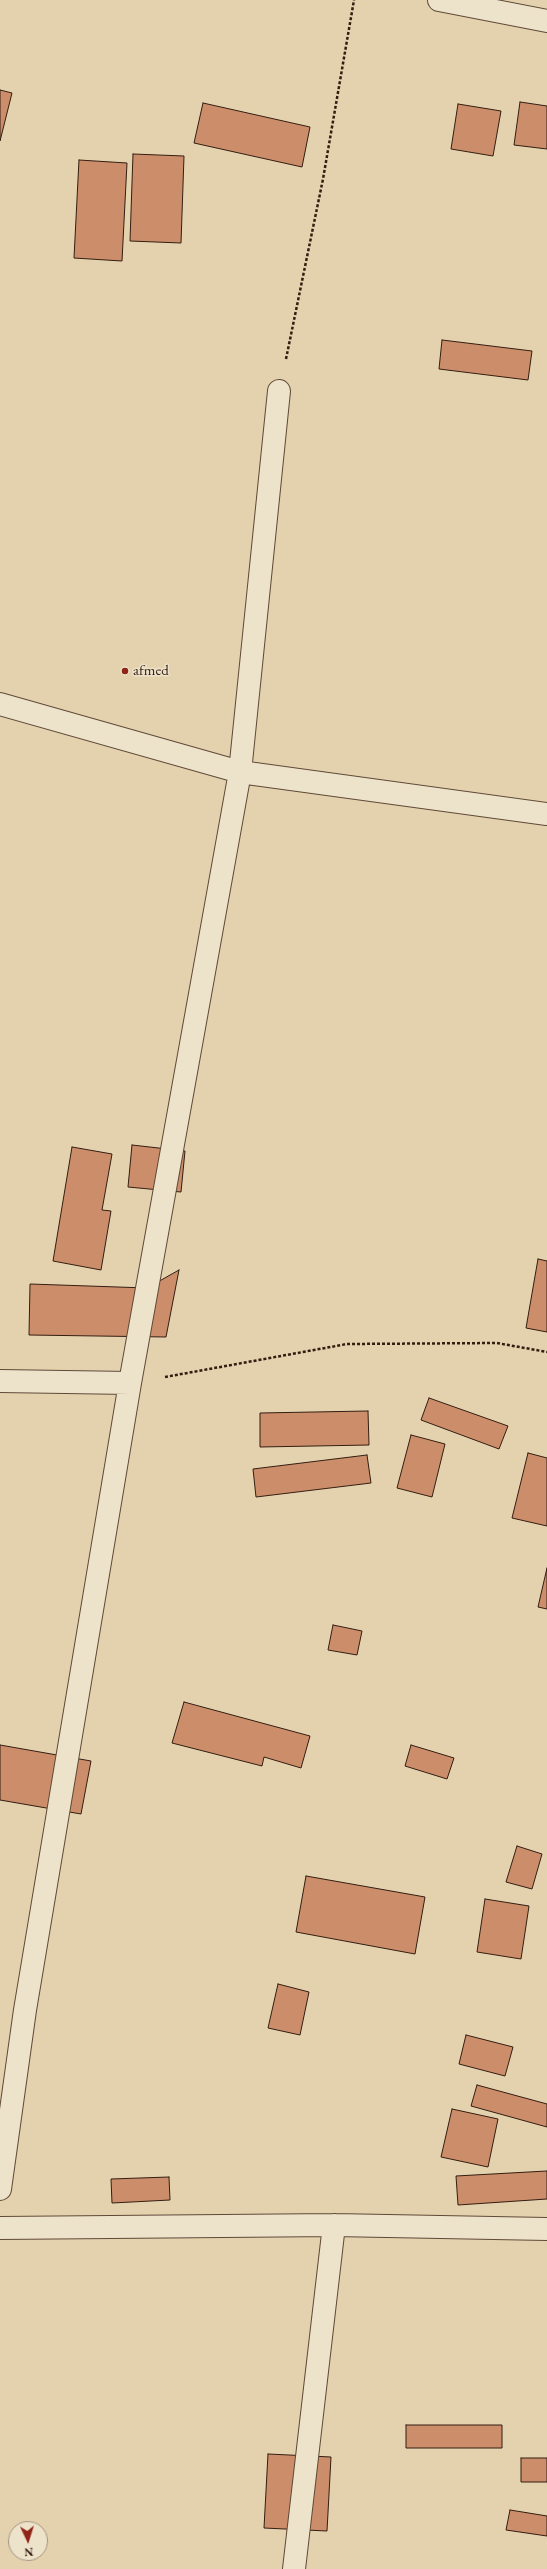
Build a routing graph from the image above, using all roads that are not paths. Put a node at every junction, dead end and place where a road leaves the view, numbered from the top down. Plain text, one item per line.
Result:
1 (440, 0) edge
2 (547, 21) edge
3 (279, 391) road end
4 (0, 704) edge
5 (240, 772) junction
6 (547, 814) edge
7 (0, 1381) edge
8 (130, 1383) junction
9 (0, 2189) edge
10 (334, 2225) junction
11 (0, 2228) edge
12 (547, 2229) edge
13 (294, 2569) edge

1 - 2 street
3 - 5 street
4 - 5 street
5 - 6 street
5 - 8 street
7 - 8 street
8 - 9 street
10 - 11 street
10 - 12 street
10 - 13 street

